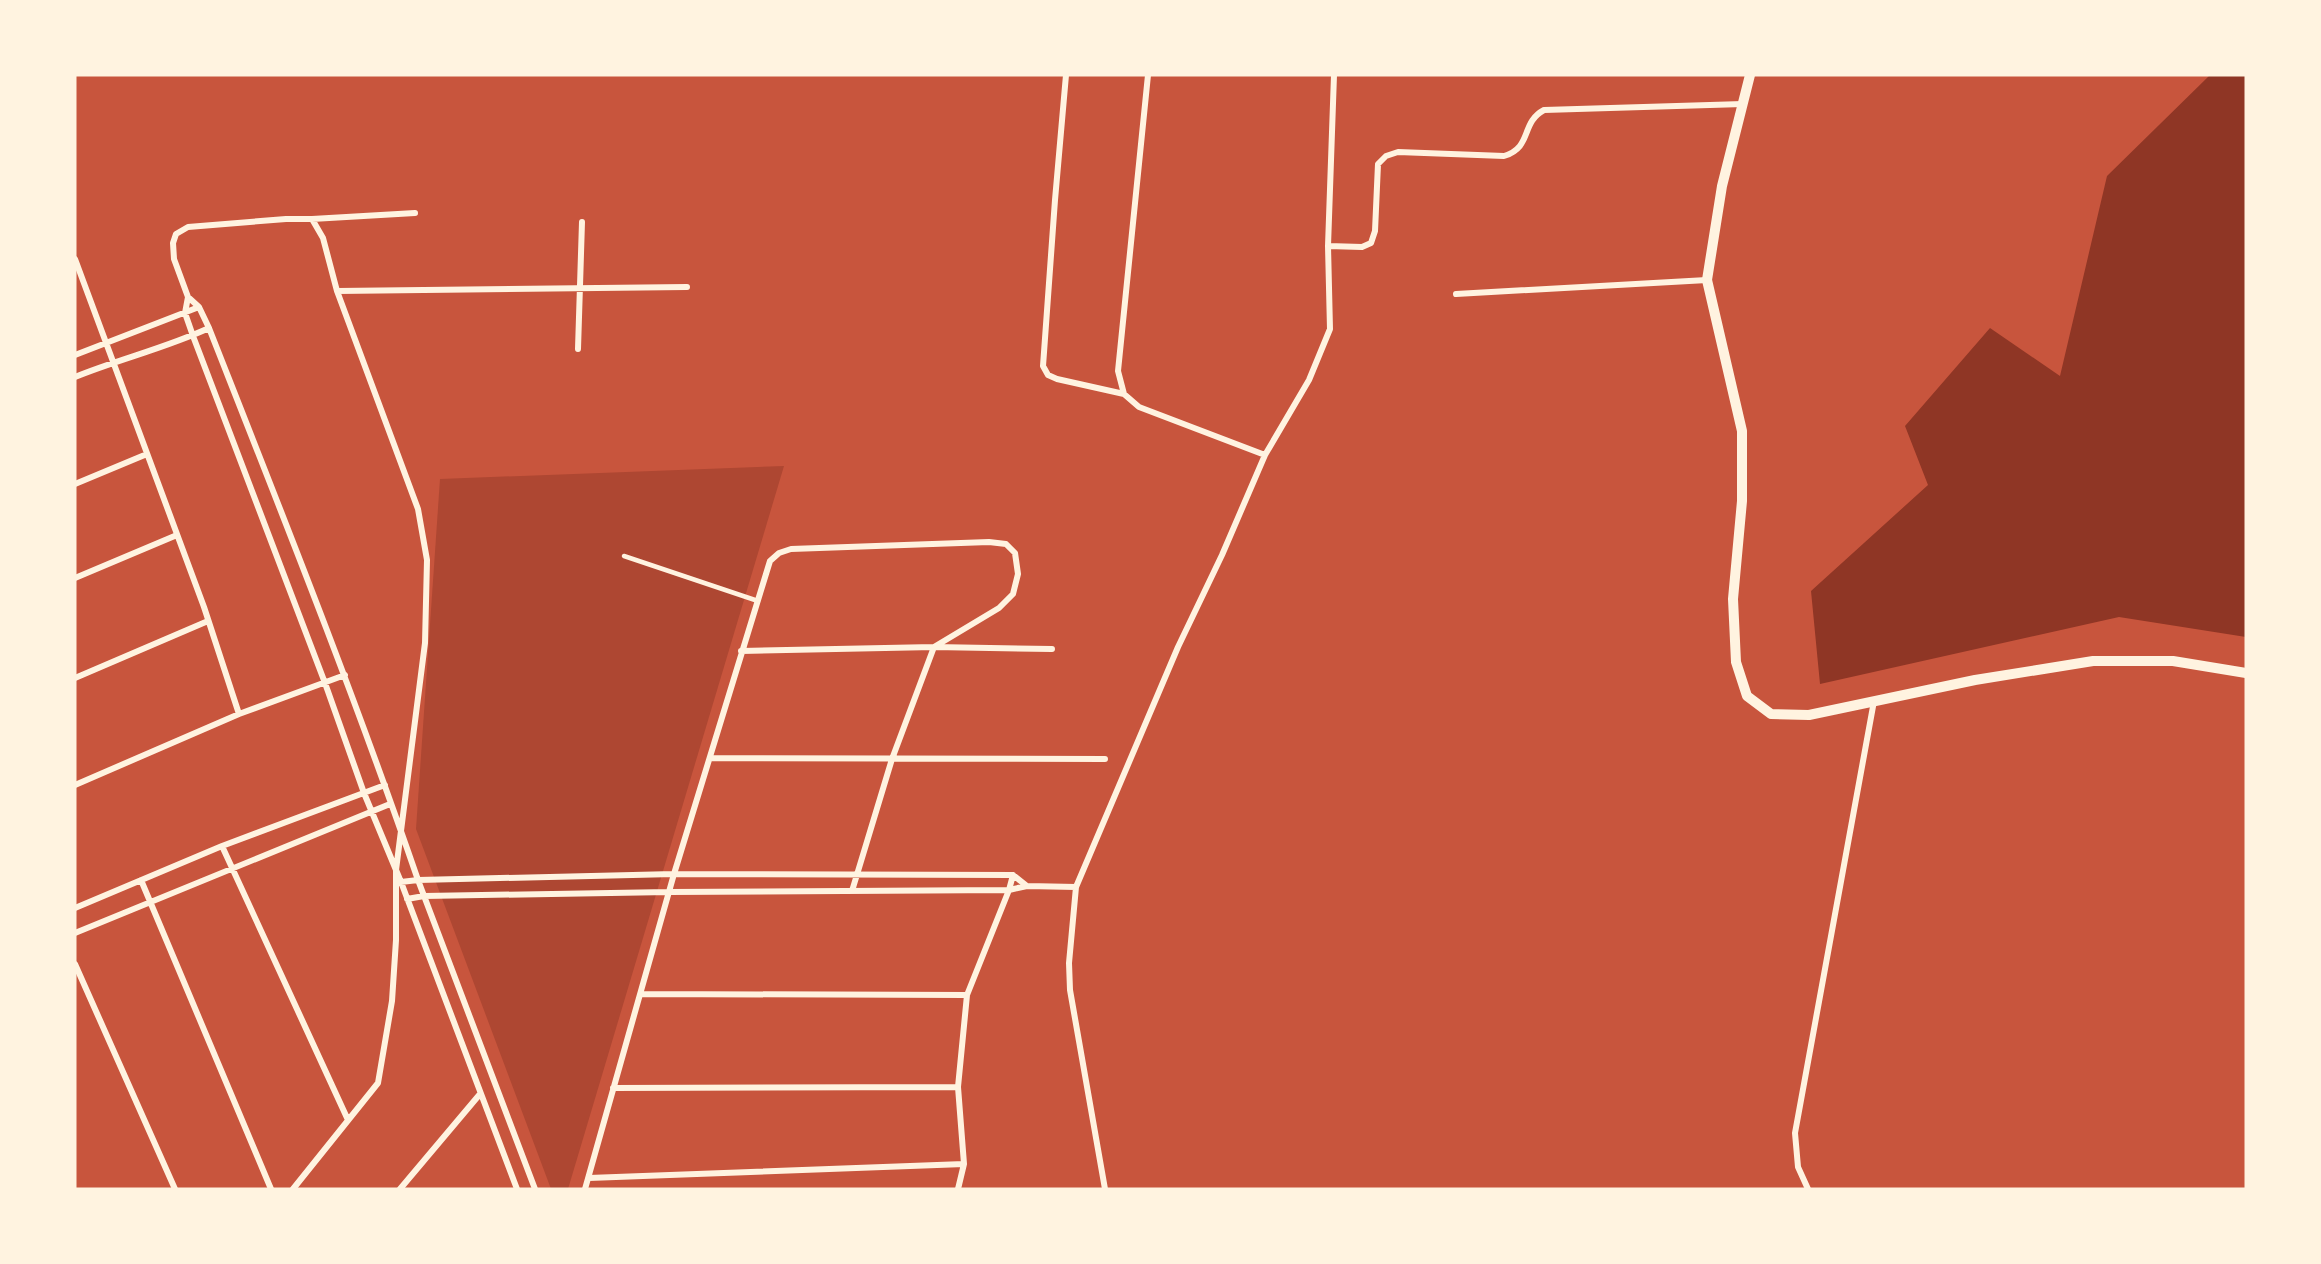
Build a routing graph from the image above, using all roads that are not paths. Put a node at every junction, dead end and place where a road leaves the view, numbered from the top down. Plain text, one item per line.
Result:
1 (1066, 75) edge
2 (1148, 75) edge
3 (1334, 75) edge
4 (1750, 75) edge
5 (1744, 104) junction
6 (415, 213) dead end
7 (312, 219) junction
8 (582, 222) dead end
9 (1328, 246) junction
10 (75, 259) edge
11 (1707, 280) junction
12 (687, 287) dead end
13 (580, 288) junction
14 (337, 291) junction
15 (1456, 294) dead end
16 (188, 297) junction
17 (199, 307) junction
18 (185, 313) junction
19 (209, 328) junction
20 (193, 336) junction
21 (106, 343) junction
22 (578, 349) dead end
23 (75, 355) edge
24 (112, 362) junction
25 (75, 377) edge
26 (1124, 394) junction
27 (147, 454) junction
28 (1265, 455) junction
29 (75, 484) edge
30 (177, 535) junction
31 (624, 556) dead end
32 (75, 578) edge
33 (758, 601) junction
34 (208, 621) junction
35 (934, 647) junction
36 (1052, 649) dead end
37 (741, 651) junction
38 (2246, 674) edge
39 (345, 675) junction
40 (75, 678) edge
41 (325, 683) junction
42 (1874, 701) junction
43 (239, 714) junction
44 (711, 758) junction
45 (892, 759) junction
46 (1105, 759) dead end
47 (385, 785) junction
48 (75, 786) edge
49 (364, 793) junction
50 (390, 804) junction
51 (372, 811) junction
52 (401, 830) junction
53 (222, 846) junction
54 (231, 868) junction
55 (396, 870) junction
56 (674, 874) junction
57 (1013, 875) junction
58 (856, 876) junction
59 (141, 880) junction
60 (418, 880) junction
61 (401, 882) junction
62 (1027, 886) junction
63 (1076, 887) junction
64 (1009, 890) junction
65 (852, 891) junction
66 (669, 892) junction
67 (424, 896) junction
68 (407, 899) junction
69 (150, 902) junction
70 (75, 908) edge
71 (75, 933) edge
72 (75, 964) edge
73 (641, 994) junction
74 (967, 995) junction
75 (958, 1087) junction
76 (613, 1089) junction
77 (480, 1094) junction
78 (348, 1120) junction
79 (964, 1164) junction
80 (513, 1178) junction
81 (589, 1178) junction
82 (175, 1189) edge
83 (271, 1189) edge
84 (293, 1189) edge
85 (400, 1189) edge
86 (509, 1189) edge
87 (517, 1189) edge
88 (535, 1189) edge
89 (585, 1189) edge
90 (958, 1189) edge
91 (1105, 1189) edge
92 (1808, 1189) edge

1 - 26 street
2 - 26 street
3 - 9 street
4 - 5 street
5 - 9 street
5 - 11 street
6 - 7 street
7 - 14 street
7 - 16 street
8 - 13 street
9 - 28 street
10 - 21 street
11 - 15 street
11 - 42 street
12 - 13 street
13 - 14 street
13 - 22 street
14 - 52 street
16 - 17 street
16 - 18 street
17 - 18 street
17 - 19 street
18 - 20 street
18 - 21 street
19 - 20 street
19 - 39 street
20 - 24 street
20 - 41 street
21 - 23 street
21 - 24 street
24 - 25 street
24 - 27 street
26 - 28 street
27 - 29 street
27 - 30 street
28 - 63 street
30 - 32 street
30 - 34 street
31 - 33 lane
33 - 35 street
33 - 37 street
34 - 40 street
34 - 43 street
35 - 36 street
35 - 37 street
35 - 45 street
37 - 44 street
38 - 42 street
39 - 41 street
39 - 47 street
41 - 43 street
41 - 49 street
42 - 92 street
43 - 48 street
44 - 45 street
44 - 56 street
45 - 46 street
45 - 58 street
47 - 49 street
47 - 50 street
49 - 51 street
49 - 53 street
50 - 51 street
50 - 52 street
51 - 54 street
51 - 55 street
52 - 55 street
52 - 60 street
53 - 54 street
53 - 59 street
54 - 69 street
54 - 78 street
55 - 61 street
55 - 78 street
56 - 58 street
56 - 60 street
56 - 66 street
57 - 58 street
57 - 62 street
57 - 64 street
58 - 65 street
59 - 69 street
59 - 70 street
60 - 61 street
60 - 67 street
61 - 68 street
62 - 63 street
62 - 64 street
63 - 91 street
64 - 65 street
64 - 74 street
65 - 66 street
66 - 67 street
66 - 73 street
67 - 68 street
67 - 88 street
68 - 77 street
69 - 71 street
69 - 83 street
72 - 82 street
73 - 74 street
73 - 76 street
74 - 75 street
75 - 76 street
75 - 79 street
76 - 81 street
77 - 80 street
77 - 85 street
78 - 84 street
79 - 81 street
79 - 90 street
80 - 86 street
80 - 87 street
81 - 89 street

